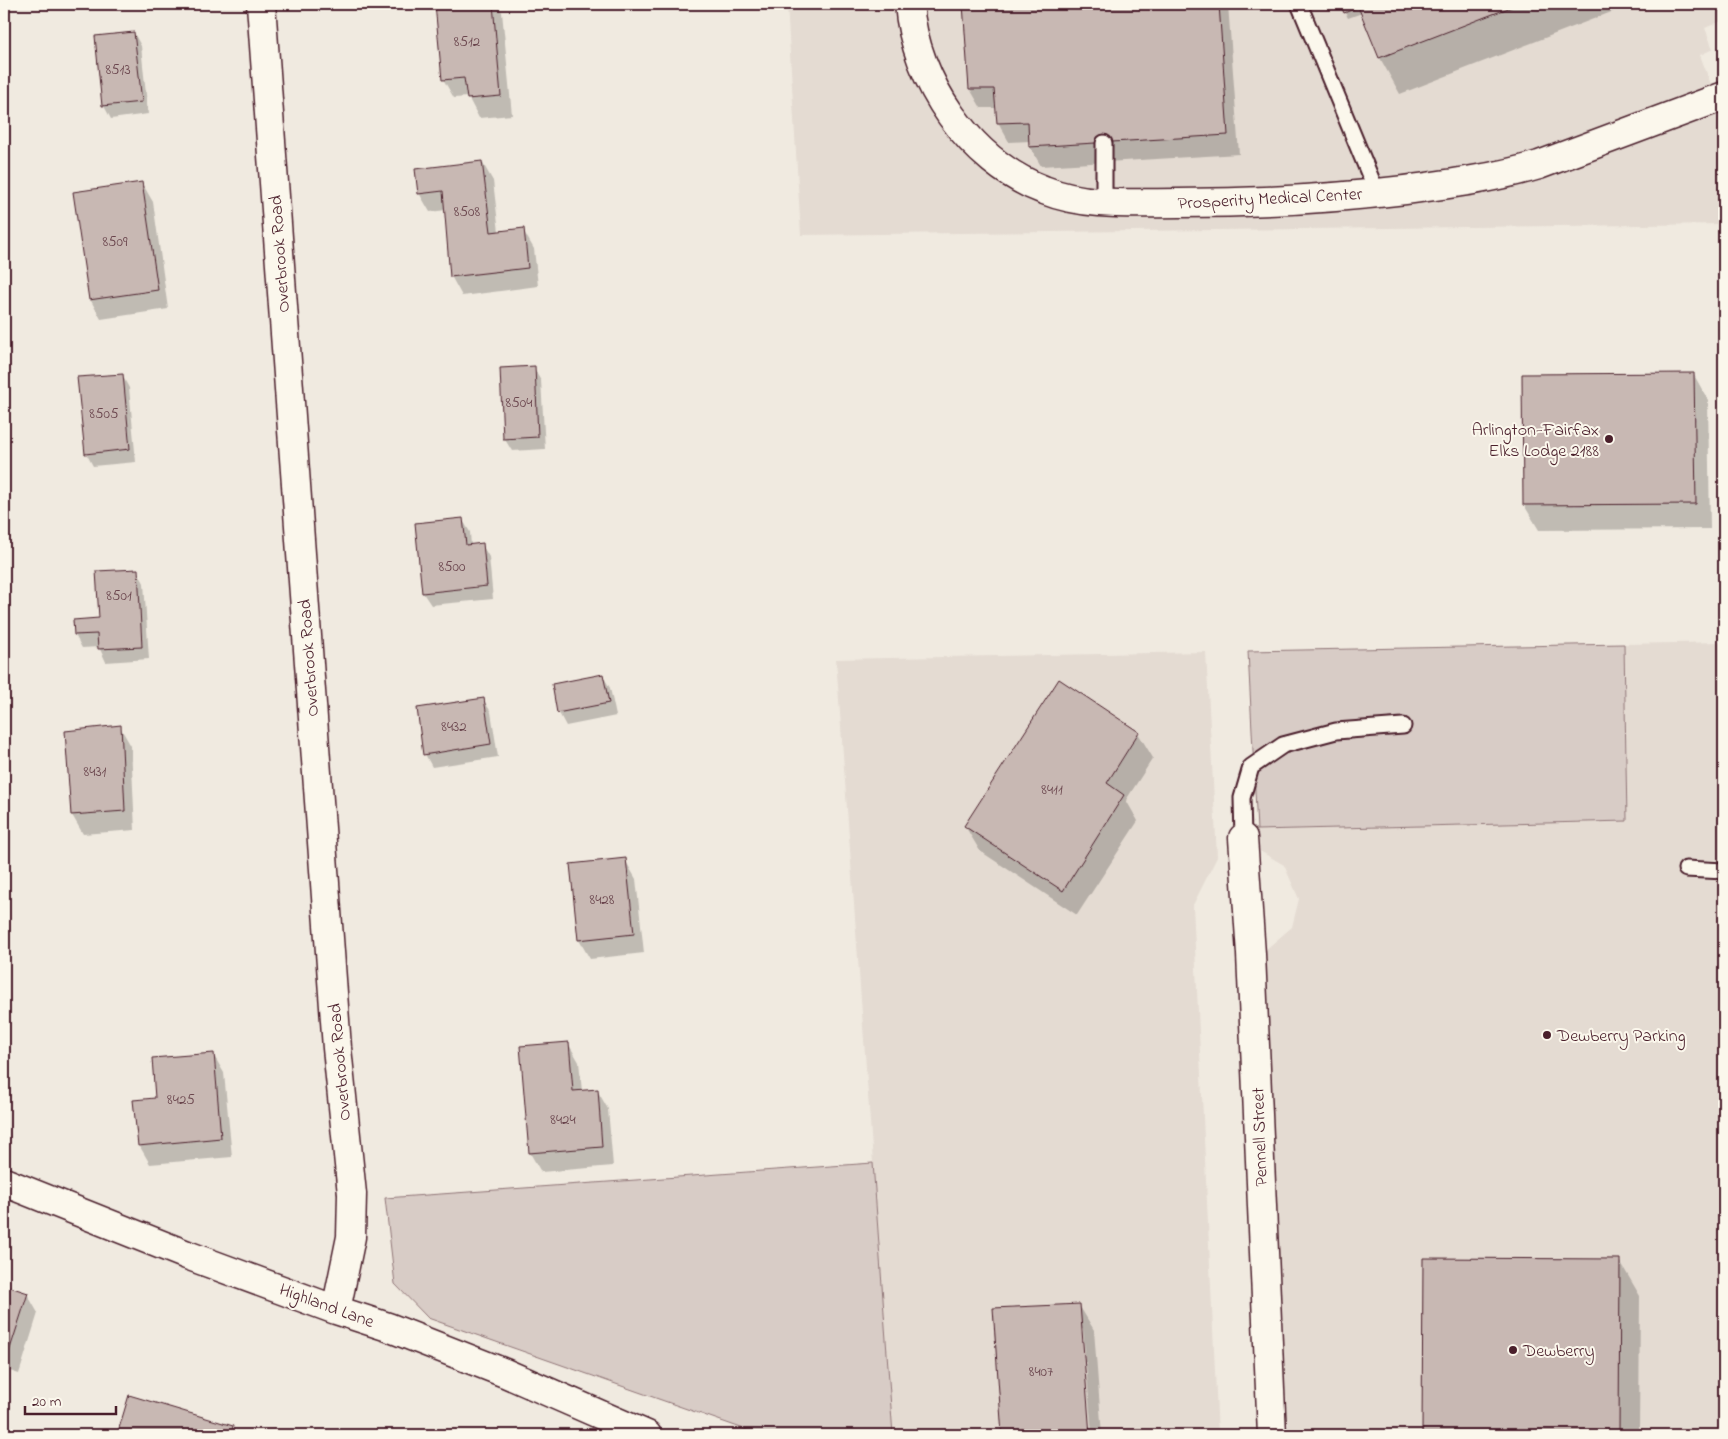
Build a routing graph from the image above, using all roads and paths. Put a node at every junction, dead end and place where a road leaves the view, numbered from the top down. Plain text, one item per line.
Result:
1 (261, 4) edge
2 (909, 4) edge
3 (1300, 4) edge
4 (1724, 96) edge
5 (1104, 143) dead end
6 (1376, 193) junction
7 (1104, 203) junction
8 (1404, 726) dead end
9 (1243, 838) joint
10 (1686, 869) dead end
11 (1724, 871) edge
12 (4, 1182) edge
13 (336, 1310) junction
14 (647, 1435) edge
15 (1272, 1435) edge

1 - 13 street, Overbrook Road
2 - 7 street, Prosperity Medical Center
3 - 6 lane
4 - 6 street, Prosperity Medical Center
5 - 7 lane
6 - 7 street, Prosperity Medical Center
8 - 9 lane
9 - 15 street, Pennell Street
10 - 11 lane
12 - 13 street, Highland Lane
13 - 14 street, Highland Lane

